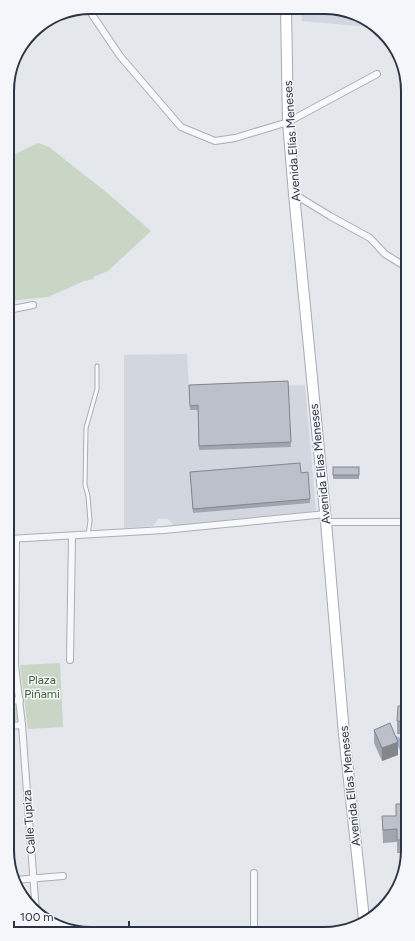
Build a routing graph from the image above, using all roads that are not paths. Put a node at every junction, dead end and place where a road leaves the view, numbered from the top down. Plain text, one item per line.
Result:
1 (93, 14) edge
2 (286, 14) edge
3 (378, 74) dead end
4 (288, 122) junction
5 (294, 194) junction
6 (401, 264) edge
7 (32, 306) dead end
8 (14, 309) edge
9 (97, 366) dead end
10 (326, 518) junction
11 (401, 522) edge
12 (88, 535) junction
13 (72, 536) junction
14 (16, 539) joint
15 (70, 660) dead end
16 (20, 700) junction
17 (14, 701) edge
18 (22, 725) junction
19 (14, 726) edge
20 (254, 873) dead end
21 (63, 876) dead end
22 (34, 879) junction
23 (20, 880) edge
24 (35, 902) edge
25 (364, 916) edge
26 (254, 927) edge

1 - 4 street
2 - 4 main road, Avenida Elías Meneses
3 - 4 street
4 - 5 main road, Avenida Elías Meneses
5 - 6 street
5 - 10 main road, Avenida Elías Meneses
7 - 8 street
9 - 12 lane
10 - 11 street
10 - 12 street
10 - 25 main road, Avenida Elías Meneses
12 - 13 street
13 - 14 street
13 - 15 street
14 - 16 street, Calle Tupiza
16 - 17 street
16 - 18 street, Calle Tupiza
18 - 19 street
18 - 22 street, Calle Tupiza
20 - 26 street
21 - 22 street
22 - 23 street
22 - 24 street, Calle Tupiza

